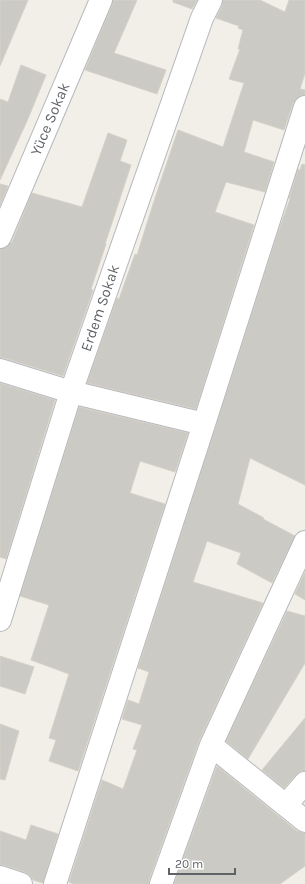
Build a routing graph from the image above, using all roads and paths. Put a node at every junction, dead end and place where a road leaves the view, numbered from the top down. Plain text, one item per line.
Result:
1 (101, 0) edge
2 (211, 0) edge
3 (305, 107) edge
4 (0, 237) edge
5 (0, 370) edge
6 (71, 392) junction
7 (204, 424) junction
8 (305, 542) edge
9 (0, 620) edge
10 (211, 745) junction
11 (305, 783) edge
12 (286, 805) junction
13 (305, 821) edge
14 (0, 877) edge
15 (21, 884) edge
16 (55, 884) edge
17 (160, 884) edge

1 - 4 street, Yüce Sokak
2 - 6 street, Erdem Sokak
3 - 7 street
5 - 6 street
6 - 7 street
6 - 9 street, Erdem Sokak
7 - 16 street
8 - 10 street
10 - 12 street
10 - 17 street
11 - 12 street
12 - 13 street
14 - 15 street

